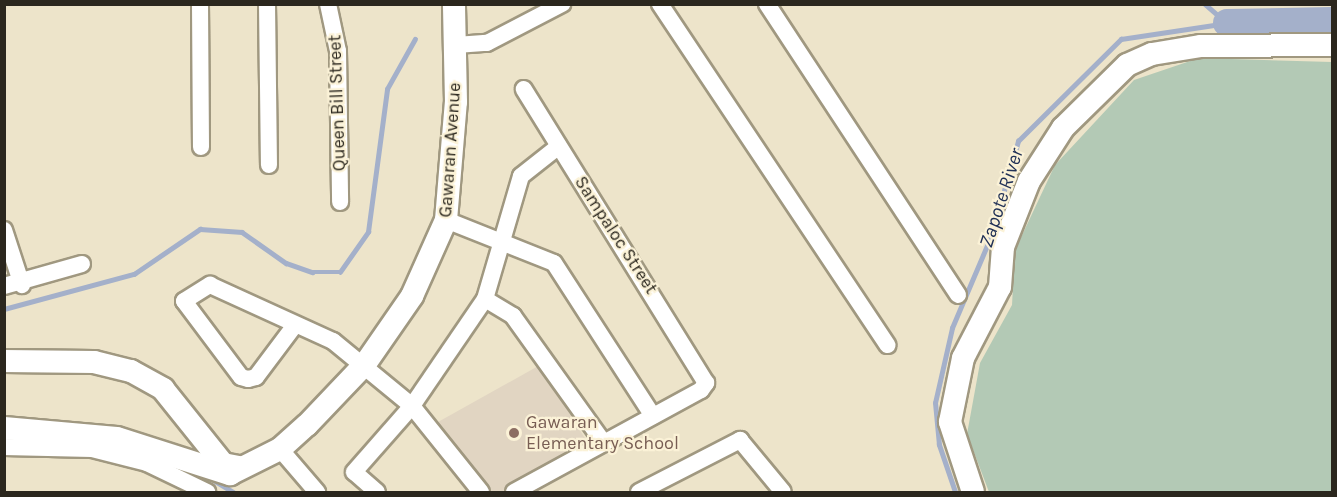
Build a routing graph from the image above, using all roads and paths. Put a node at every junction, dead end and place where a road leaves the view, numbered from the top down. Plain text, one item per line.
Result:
1 (200, 4) edge
2 (267, 4) edge
3 (328, 4) edge
4 (454, 4) edge
5 (562, 4) edge
6 (660, 4) edge
7 (767, 4) edge
8 (456, 45) junction
9 (1332, 45) edge
10 (524, 89) dead end
11 (559, 146) junction
12 (201, 147) dead end
13 (270, 165) dead end
14 (340, 202) dead end
15 (447, 220) junction
16 (4, 230) edge
17 (501, 242) junction
18 (82, 264) dead end
19 (22, 285) junction
20 (4, 286) edge
21 (958, 295) dead end
22 (485, 299) junction
23 (295, 325) junction
24 (887, 345) dead end
25 (4, 361) edge
26 (365, 364) junction
27 (411, 406) junction
28 (653, 416) junction
29 (4, 428) edge
30 (604, 443) junction
31 (4, 447) edge
32 (280, 449) junction
33 (243, 468) junction
34 (778, 491) edge
35 (207, 492) edge
36 (317, 492) edge
37 (377, 492) edge
38 (480, 492) edge
39 (514, 492) edge
40 (639, 492) edge
41 (973, 492) edge

1 - 12 street
2 - 13 street
3 - 14 street, Queen Bill Street
4 - 8 street, Gawaran Avenue
5 - 8 street
6 - 24 street
7 - 21 street
8 - 15 street, Gawaran Avenue
9 - 41 street
10 - 11 street, Sampaloc Street
11 - 17 street
11 - 28 street, Sampaloc Street
15 - 17 street
15 - 26 street, Gawaran Avenue
16 - 19 street
17 - 22 street
17 - 28 street
18 - 19 street
19 - 20 street
22 - 27 street
22 - 30 street
23 - 23 street
23 - 26 street
25 - 33 street
26 - 27 street
26 - 32 street, Gawaran Avenue
27 - 37 street
27 - 38 street
28 - 30 street
29 - 33 street
30 - 39 street
31 - 35 street
32 - 33 street, Gawaran Avenue
32 - 36 street
34 - 40 street

